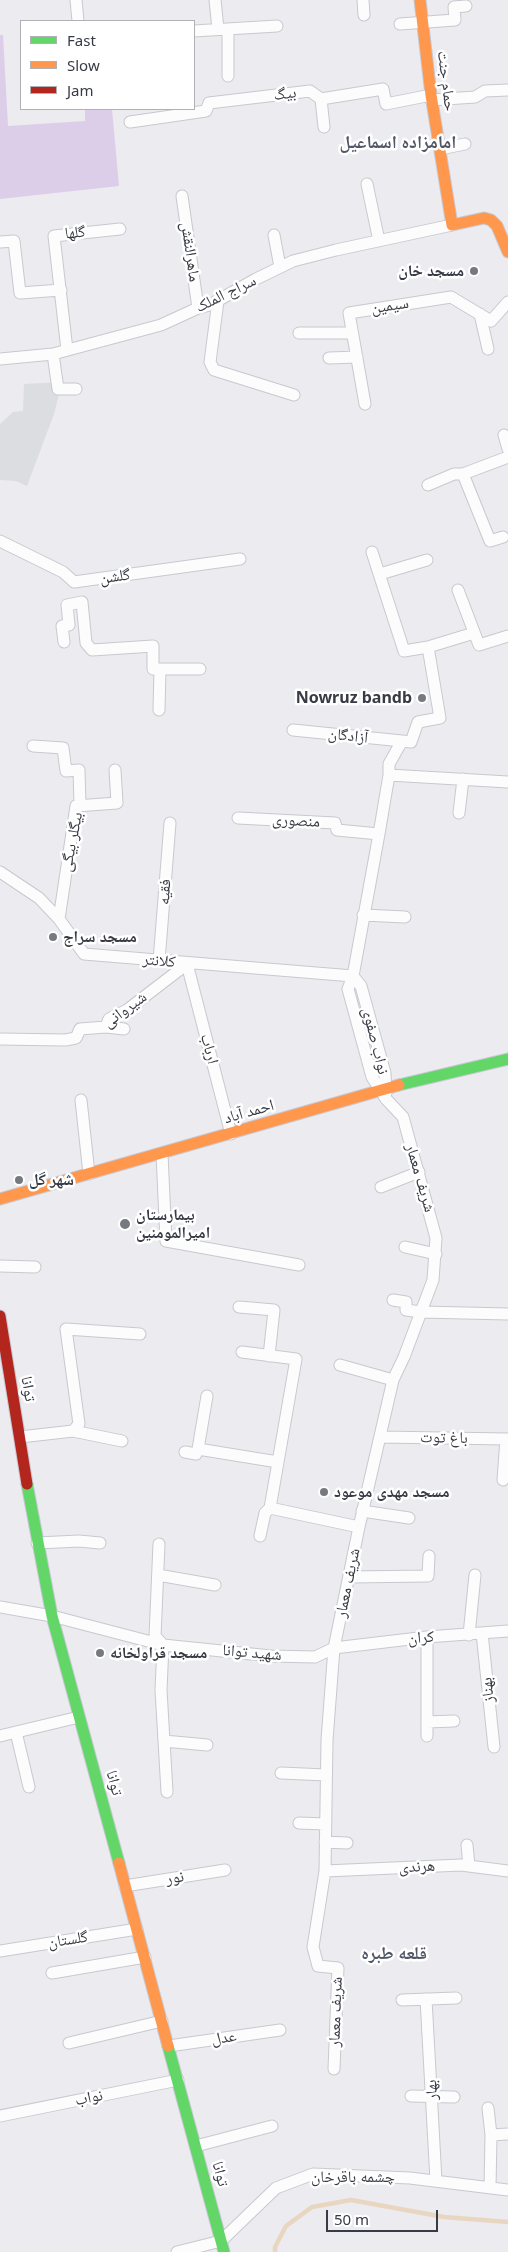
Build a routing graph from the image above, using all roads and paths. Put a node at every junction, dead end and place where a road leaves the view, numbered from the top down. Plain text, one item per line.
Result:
1 (76, 0) edge
2 (215, 0) edge
3 (363, 0) edge
4 (420, 0) edge
5 (466, 6) dead end
6 (364, 15) dead end
7 (78, 20) edge
8 (423, 23) junction
9 (400, 24) dead end
10 (277, 26) dead end
11 (223, 29) junction
12 (195, 31) edge
13 (228, 76) dead end
14 (508, 90) edge
15 (321, 98) junction
16 (431, 98) junction
17 (130, 122) dead end
18 (324, 127) dead end
19 (465, 144) dead end
20 (440, 149) junction
21 (367, 184) dead end
22 (182, 196) dead end
23 (452, 225) junction
24 (120, 228) dead end
25 (274, 235) dead end
26 (505, 239) edge
27 (379, 240) junction
28 (0, 242) edge
29 (508, 252) edge
30 (280, 268) junction
31 (61, 290) junction
32 (218, 301) junction
33 (508, 302) edge
34 (198, 308) junction
35 (480, 314) junction
36 (299, 333) dead end
37 (352, 333) junction
38 (488, 349) dead end
39 (68, 350) junction
40 (53, 354) junction
41 (357, 357) junction
42 (329, 358) dead end
43 (0, 359) edge
44 (76, 389) dead end
45 (294, 394) dead end
46 (366, 404) dead end
47 (504, 435) dead end
48 (508, 449) edge
49 (508, 457) edge
50 (463, 474) junction
51 (428, 485) dead end
52 (502, 537) dead end
53 (0, 541) edge
54 (372, 552) dead end
55 (240, 559) dead end
56 (426, 560) dead end
57 (380, 574) junction
58 (74, 582) junction
59 (458, 590) dead end
60 (77, 603) junction
61 (474, 633) junction
62 (508, 636) edge
63 (64, 642) dead end
64 (428, 647) junction
65 (160, 669) junction
66 (200, 669) dead end
67 (159, 710) dead end
68 (293, 730) dead end
69 (402, 741) junction
70 (33, 746) dead end
71 (115, 770) dead end
72 (389, 774) junction
73 (463, 779) junction
74 (508, 782) edge
75 (80, 805) junction
76 (459, 813) dead end
77 (238, 818) dead end
78 (170, 824) dead end
79 (379, 834) junction
80 (0, 872) edge
81 (364, 915) junction
82 (405, 917) dead end
83 (59, 919) junction
84 (160, 961) junction
85 (187, 964) junction
86 (353, 976) junction
87 (106, 1028) junction
88 (124, 1029) dead end
89 (0, 1038) edge
90 (508, 1059) edge
91 (508, 1070) edge
92 (384, 1092) junction
93 (81, 1100) dead end
94 (231, 1134) junction
95 (162, 1157) junction
96 (418, 1172) junction
97 (90, 1174) junction
98 (381, 1187) dead end
99 (0, 1199) edge
100 (0, 1206) edge
101 (405, 1247) dead end
102 (436, 1254) junction
103 (299, 1265) dead end
104 (0, 1266) edge
105 (35, 1268) dead end
106 (393, 1300) dead end
107 (239, 1307) dead end
108 (421, 1312) junction
109 (508, 1314) edge
110 (0, 1316) edge
111 (140, 1334) dead end
112 (242, 1352) dead end
113 (269, 1356) junction
114 (340, 1365) dead end
115 (393, 1380) junction
116 (207, 1396) dead end
117 (74, 1431) junction
118 (20, 1437) junction
119 (380, 1437) junction
120 (507, 1439) edge
121 (122, 1441) dead end
122 (198, 1449) junction
123 (185, 1452) dead end
124 (278, 1462) junction
125 (503, 1480) dead end
126 (270, 1508) junction
127 (362, 1511) junction
128 (409, 1518) dead end
129 (359, 1527) junction
130 (260, 1536) dead end
131 (100, 1543) dead end
132 (37, 1544) junction
133 (159, 1544) dead end
134 (428, 1556) dead end
135 (158, 1575) junction
136 (475, 1575) dead end
137 (349, 1577) junction
138 (215, 1585) dead end
139 (0, 1607) edge
140 (52, 1616) junction
141 (508, 1631) edge
142 (482, 1634) junction
143 (469, 1635) junction
144 (426, 1637) junction
145 (164, 1645) junction
146 (334, 1648) junction
147 (80, 1717) junction
148 (454, 1721) dead end
149 (426, 1722) junction
150 (16, 1732) junction
151 (0, 1736) edge
152 (427, 1736) dead end
153 (164, 1741) junction
154 (207, 1745) dead end
155 (494, 1747) dead end
156 (281, 1773) dead end
157 (326, 1776) junction
158 (29, 1787) dead end
159 (167, 1792) dead end
160 (299, 1823) dead end
161 (325, 1824) junction
162 (325, 1842) junction
163 (347, 1843) dead end
164 (467, 1845) dead end
165 (468, 1866) junction
166 (226, 1870) dead end
167 (325, 1871) junction
168 (508, 1871) edge
169 (125, 1886) junction
170 (137, 1929) junction
171 (0, 1950) edge
172 (144, 1957) junction
173 (52, 1973) dead end
174 (456, 1998) dead end
175 (426, 1999) junction
176 (402, 2000) dead end
177 (162, 2021) junction
178 (280, 2030) dead end
179 (69, 2043) dead end
180 (168, 2046) junction
181 (334, 2070) dead end
182 (178, 2080) junction
183 (411, 2096) dead end
184 (432, 2096) junction
185 (454, 2097) dead end
186 (488, 2108) dead end
187 (0, 2116) edge
188 (272, 2126) dead end
189 (491, 2134) junction
190 (508, 2134) edge
191 (196, 2146) junction
192 (436, 2181) junction
193 (490, 2188) junction
194 (508, 2190) edge
195 (223, 2247) edge
196 (177, 2252) edge

1 - 7 street
2 - 11 street
3 - 6 street
4 - 8 street, حمام جنت
5 - 8 street
8 - 9 street
8 - 16 street, حمام جنت
10 - 11 street
11 - 12 street
11 - 13 street
14 - 16 street
15 - 16 street, بیگ
15 - 17 street, بیگ
15 - 18 street
16 - 20 street, حمام جنت
19 - 20 street
20 - 23 street, حمام جنت
21 - 27 street
22 - 34 street, ماهرالنقش
23 - 26 street
23 - 27 street, سراج الملک
24 - 31 street, گلها
25 - 30 street
26 - 29 street
27 - 30 street, سراج الملک
28 - 31 street
30 - 32 street, سراج الملک
31 - 39 street, گلها
32 - 34 street, سراج الملک
32 - 45 street
33 - 35 street
34 - 39 street, سراج الملک
35 - 37 street, سیمین
35 - 38 street
36 - 37 street
37 - 41 street, سیمین
39 - 40 street, سراج الملک
40 - 43 street, سراج الملک
40 - 44 street
41 - 42 street
41 - 46 street, سیمین
47 - 48 street
49 - 50 street
50 - 51 street
50 - 52 street
53 - 58 street
54 - 57 street
55 - 58 street, گلشن
56 - 57 street
57 - 64 street
58 - 60 street
59 - 61 street
60 - 63 street
60 - 65 street
61 - 62 street
61 - 64 street
64 - 69 street
65 - 66 street
65 - 67 street
68 - 69 street, آزادگان
69 - 72 street
70 - 75 street
71 - 75 street, بیگلر بیگی
72 - 73 street
72 - 79 street
73 - 74 street
73 - 76 street
75 - 83 street, بیگلر بیگی
77 - 79 street, منصوری
78 - 84 street, فقیه
79 - 81 street
80 - 83 street, کلانتر
81 - 82 street
81 - 86 street
83 - 84 street, کلانتر
84 - 85 street, کلانتر
85 - 86 street, کلانتر
85 - 87 street, شیروانی
85 - 94 street, ارباب
86 - 92 street, نواب صفوی
87 - 88 street
87 - 89 street, شیروانی
90 - 92 street, احمد آباد
91 - 92 street, احمد آباد
92 - 94 street, احمد آباد
92 - 95 street, احمد آباد
92 - 96 street, شریف معمار
93 - 97 street
94 - 95 street, احمد آباد
95 - 97 street, احمد آباد
95 - 100 street, احمد آباد
95 - 103 street
96 - 98 street
96 - 102 street, شریف معمار
97 - 99 street, احمد آباد
101 - 102 street
102 - 108 street, شریف معمار
104 - 105 street
106 - 108 street
107 - 113 street
108 - 109 street
108 - 115 street, شریف معمار
110 - 118 street, توانا
111 - 117 street
112 - 113 street
113 - 124 street
114 - 115 street
115 - 119 street, شریف معمار
116 - 122 street
117 - 118 street
117 - 121 street
118 - 132 street, توانا
119 - 120 street, باغ توت
119 - 127 street, شریف معمار
120 - 125 street
122 - 123 street
122 - 124 street
124 - 126 street
126 - 129 street
126 - 130 street
127 - 128 street
127 - 129 street, شریف معمار
129 - 137 street, شریف معمار
131 - 132 street
132 - 140 street, توانا
133 - 135 street
134 - 137 street
135 - 138 street
135 - 145 street
136 - 143 street
137 - 146 street, شریف معمار
139 - 140 street, شهید توانا
140 - 145 street, شهید توانا
140 - 147 street, توانا
141 - 142 street, کران
142 - 143 street, کران
142 - 155 street, بهناز
143 - 144 street, کران
144 - 146 street, کران
144 - 149 street
145 - 146 street, شهید توانا
145 - 153 street
146 - 157 street, شریف معمار
147 - 150 street
147 - 169 street, توانا
148 - 149 street
149 - 152 street
150 - 151 street
150 - 158 street
153 - 154 street
153 - 159 street
156 - 157 street
157 - 161 street, شریف معمار
160 - 161 street
161 - 162 street, شریف معمار
162 - 163 street
162 - 167 street, شریف معمار
164 - 165 street
165 - 167 street, هرندی
165 - 168 street, هرندی
166 - 169 street, نور
167 - 181 street, شریف معمار
169 - 170 street, توانا
170 - 171 street, گلستان
170 - 172 street, توانا
172 - 173 street
172 - 177 street, توانا
174 - 175 street
175 - 176 street
175 - 184 street, بهار
177 - 179 street
177 - 180 street, توانا
178 - 180 street, عدل
180 - 182 street, توانا
182 - 187 street, نواب
182 - 191 street, توانا
183 - 184 street
184 - 185 street
184 - 192 street, بهار
186 - 189 street
188 - 191 street
189 - 190 street
189 - 193 street
191 - 195 street, توانا
192 - 193 street, چشمه باقرخان
192 - 195 street, چشمه باقرخان
193 - 194 street, چشمه باقرخان
195 - 196 street

